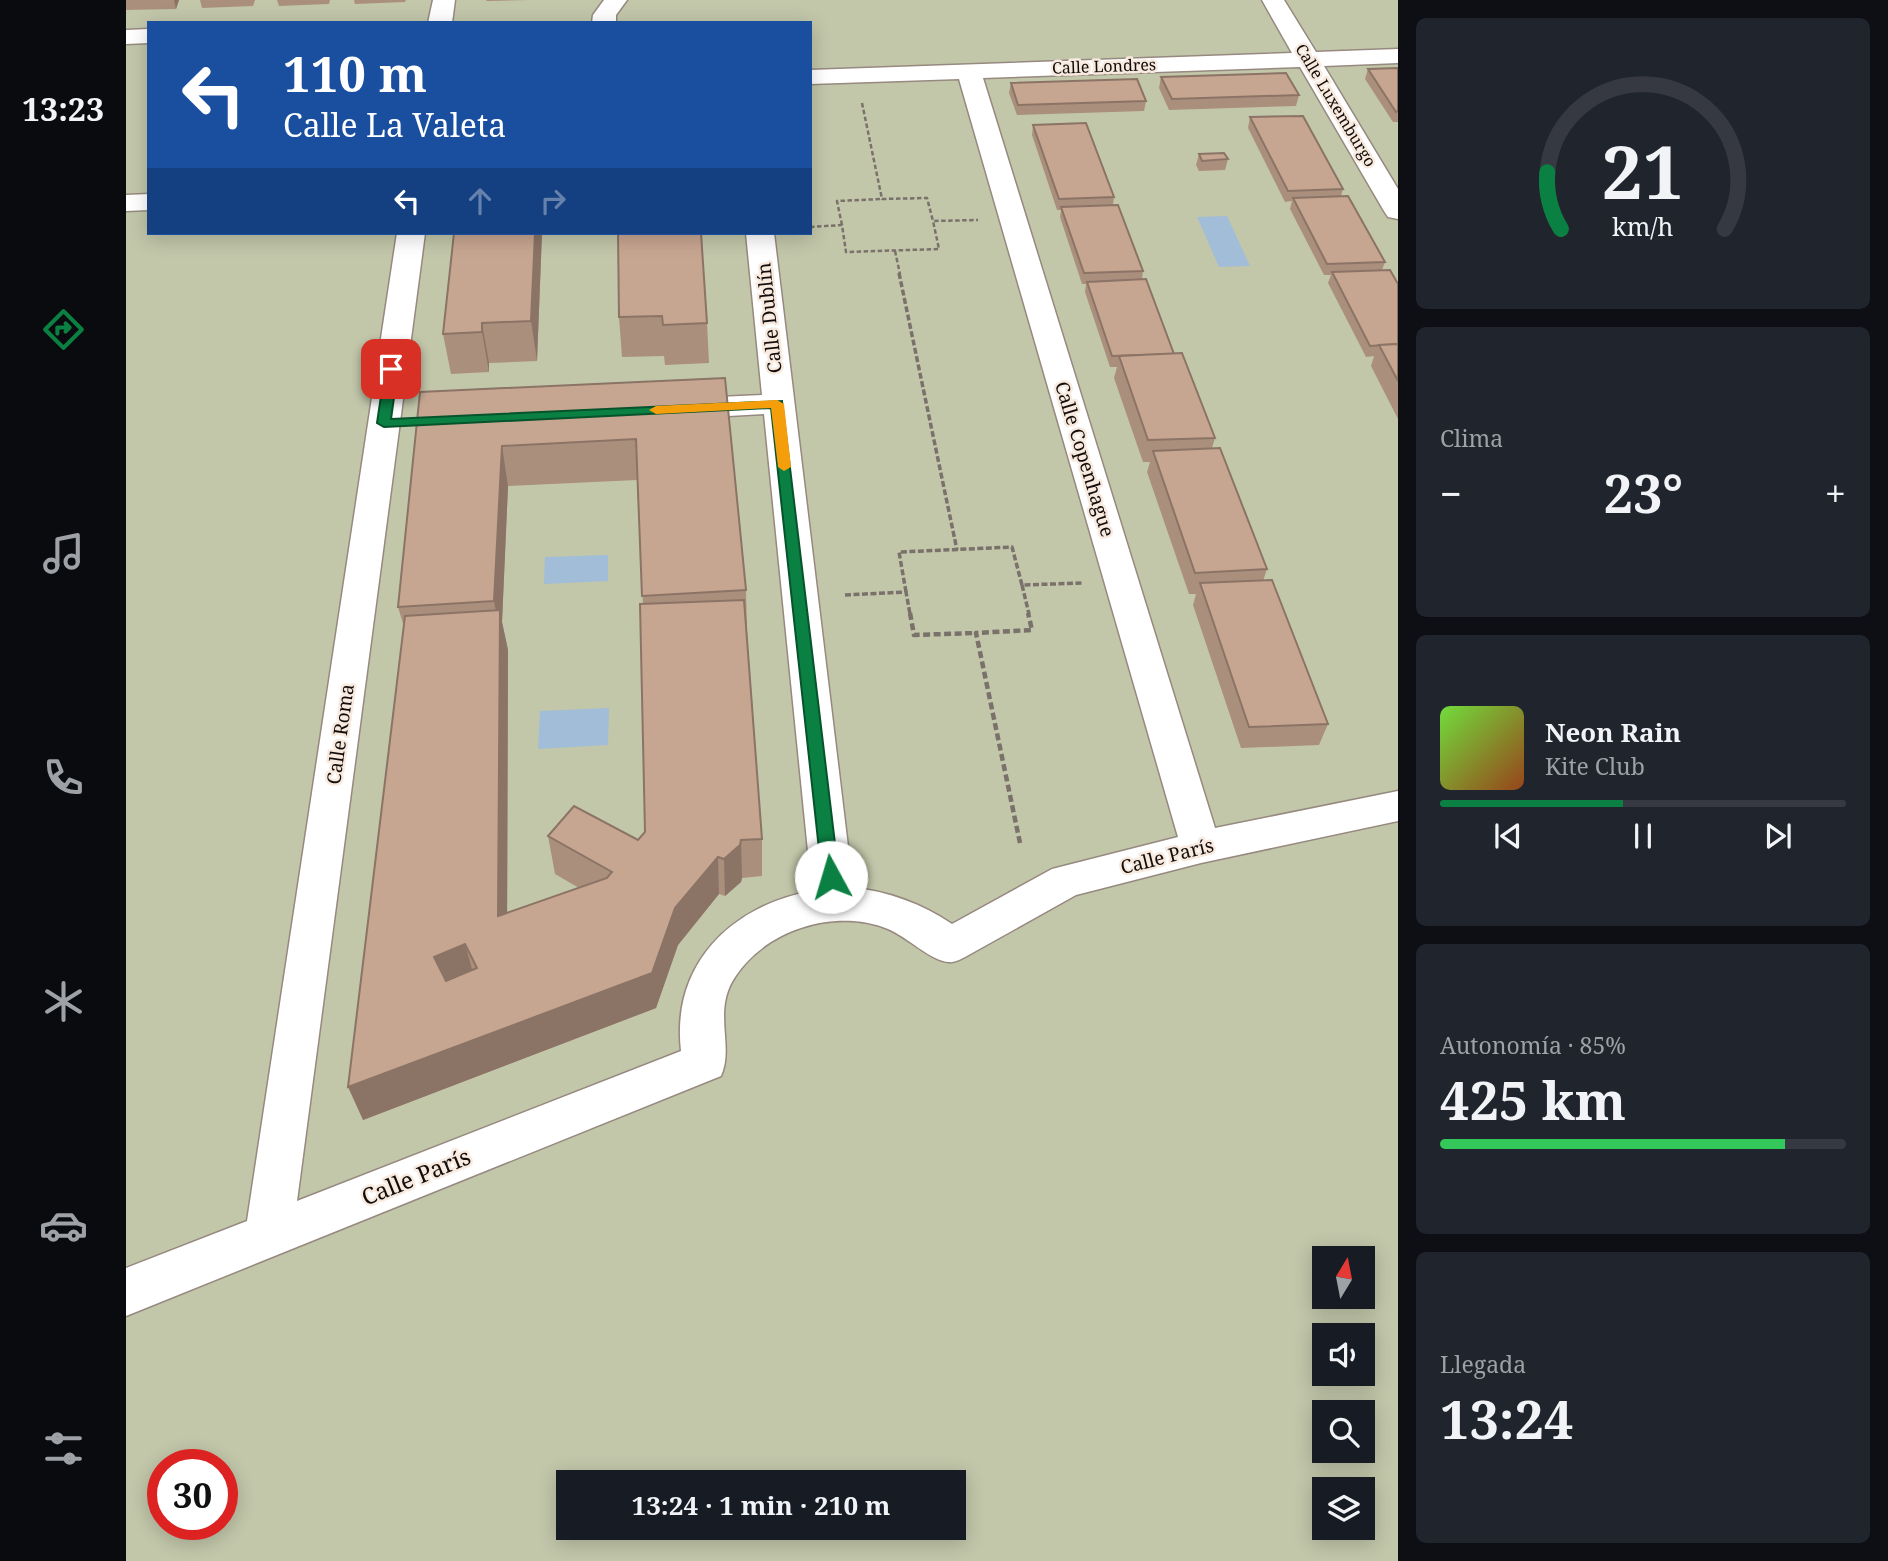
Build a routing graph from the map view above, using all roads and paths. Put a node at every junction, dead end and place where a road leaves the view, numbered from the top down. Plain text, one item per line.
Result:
1 (444, 0) edge
2 (616, 0) edge
3 (1273, 0) edge
4 (440, 21) edge
5 (604, 21) edge
6 (147, 36) edge
7 (126, 37) edge
8 (1398, 56) edge
9 (1308, 59) junction
10 (969, 71) junction
11 (812, 77) edge
12 (861, 98) dead end
13 (883, 199) junction
14 (147, 202) edge
15 (126, 203) edge
16 (1398, 211) edge
17 (982, 219) dead end
18 (933, 221) junction
19 (842, 225) junction
20 (812, 227) edge
21 (411, 235) edge
22 (760, 235) edge
23 (895, 251) junction
24 (777, 404) junction
25 (642, 411) edge
26 (957, 550) junction
27 (1084, 582) dead end
28 (1022, 586) junction
29 (906, 592) junction
30 (845, 595) dead end
31 (976, 633) junction
32 (1398, 806) edge
33 (1020, 843) dead end
34 (1201, 847) junction
35 (834, 905) junction
36 (269, 1235) junction
37 (126, 1293) edge

1 - 4 street
2 - 5 street
3 - 9 street, Calle Luxemburgo
6 - 7 street
8 - 9 street, Calle Londres
9 - 10 street, Calle Londres
9 - 16 street, Calle Luxemburgo
10 - 11 street, Calle Londres
10 - 34 street, Calle Copenhague
12 - 13 path
13 - 18 path
13 - 19 path
14 - 15 street
17 - 18 path
18 - 23 path
19 - 20 path
19 - 23 path
21 - 36 street, Calle Roma
22 - 24 street, Calle Dublín
23 - 26 path
24 - 25 street
24 - 35 street, Calle Dublín
26 - 28 path
26 - 29 path
27 - 28 path
28 - 31 path
29 - 30 path
29 - 31 path
31 - 33 path
32 - 34 street, Calle París
34 - 35 street, Calle París
35 - 36 street, Calle París
36 - 37 street, Calle París

